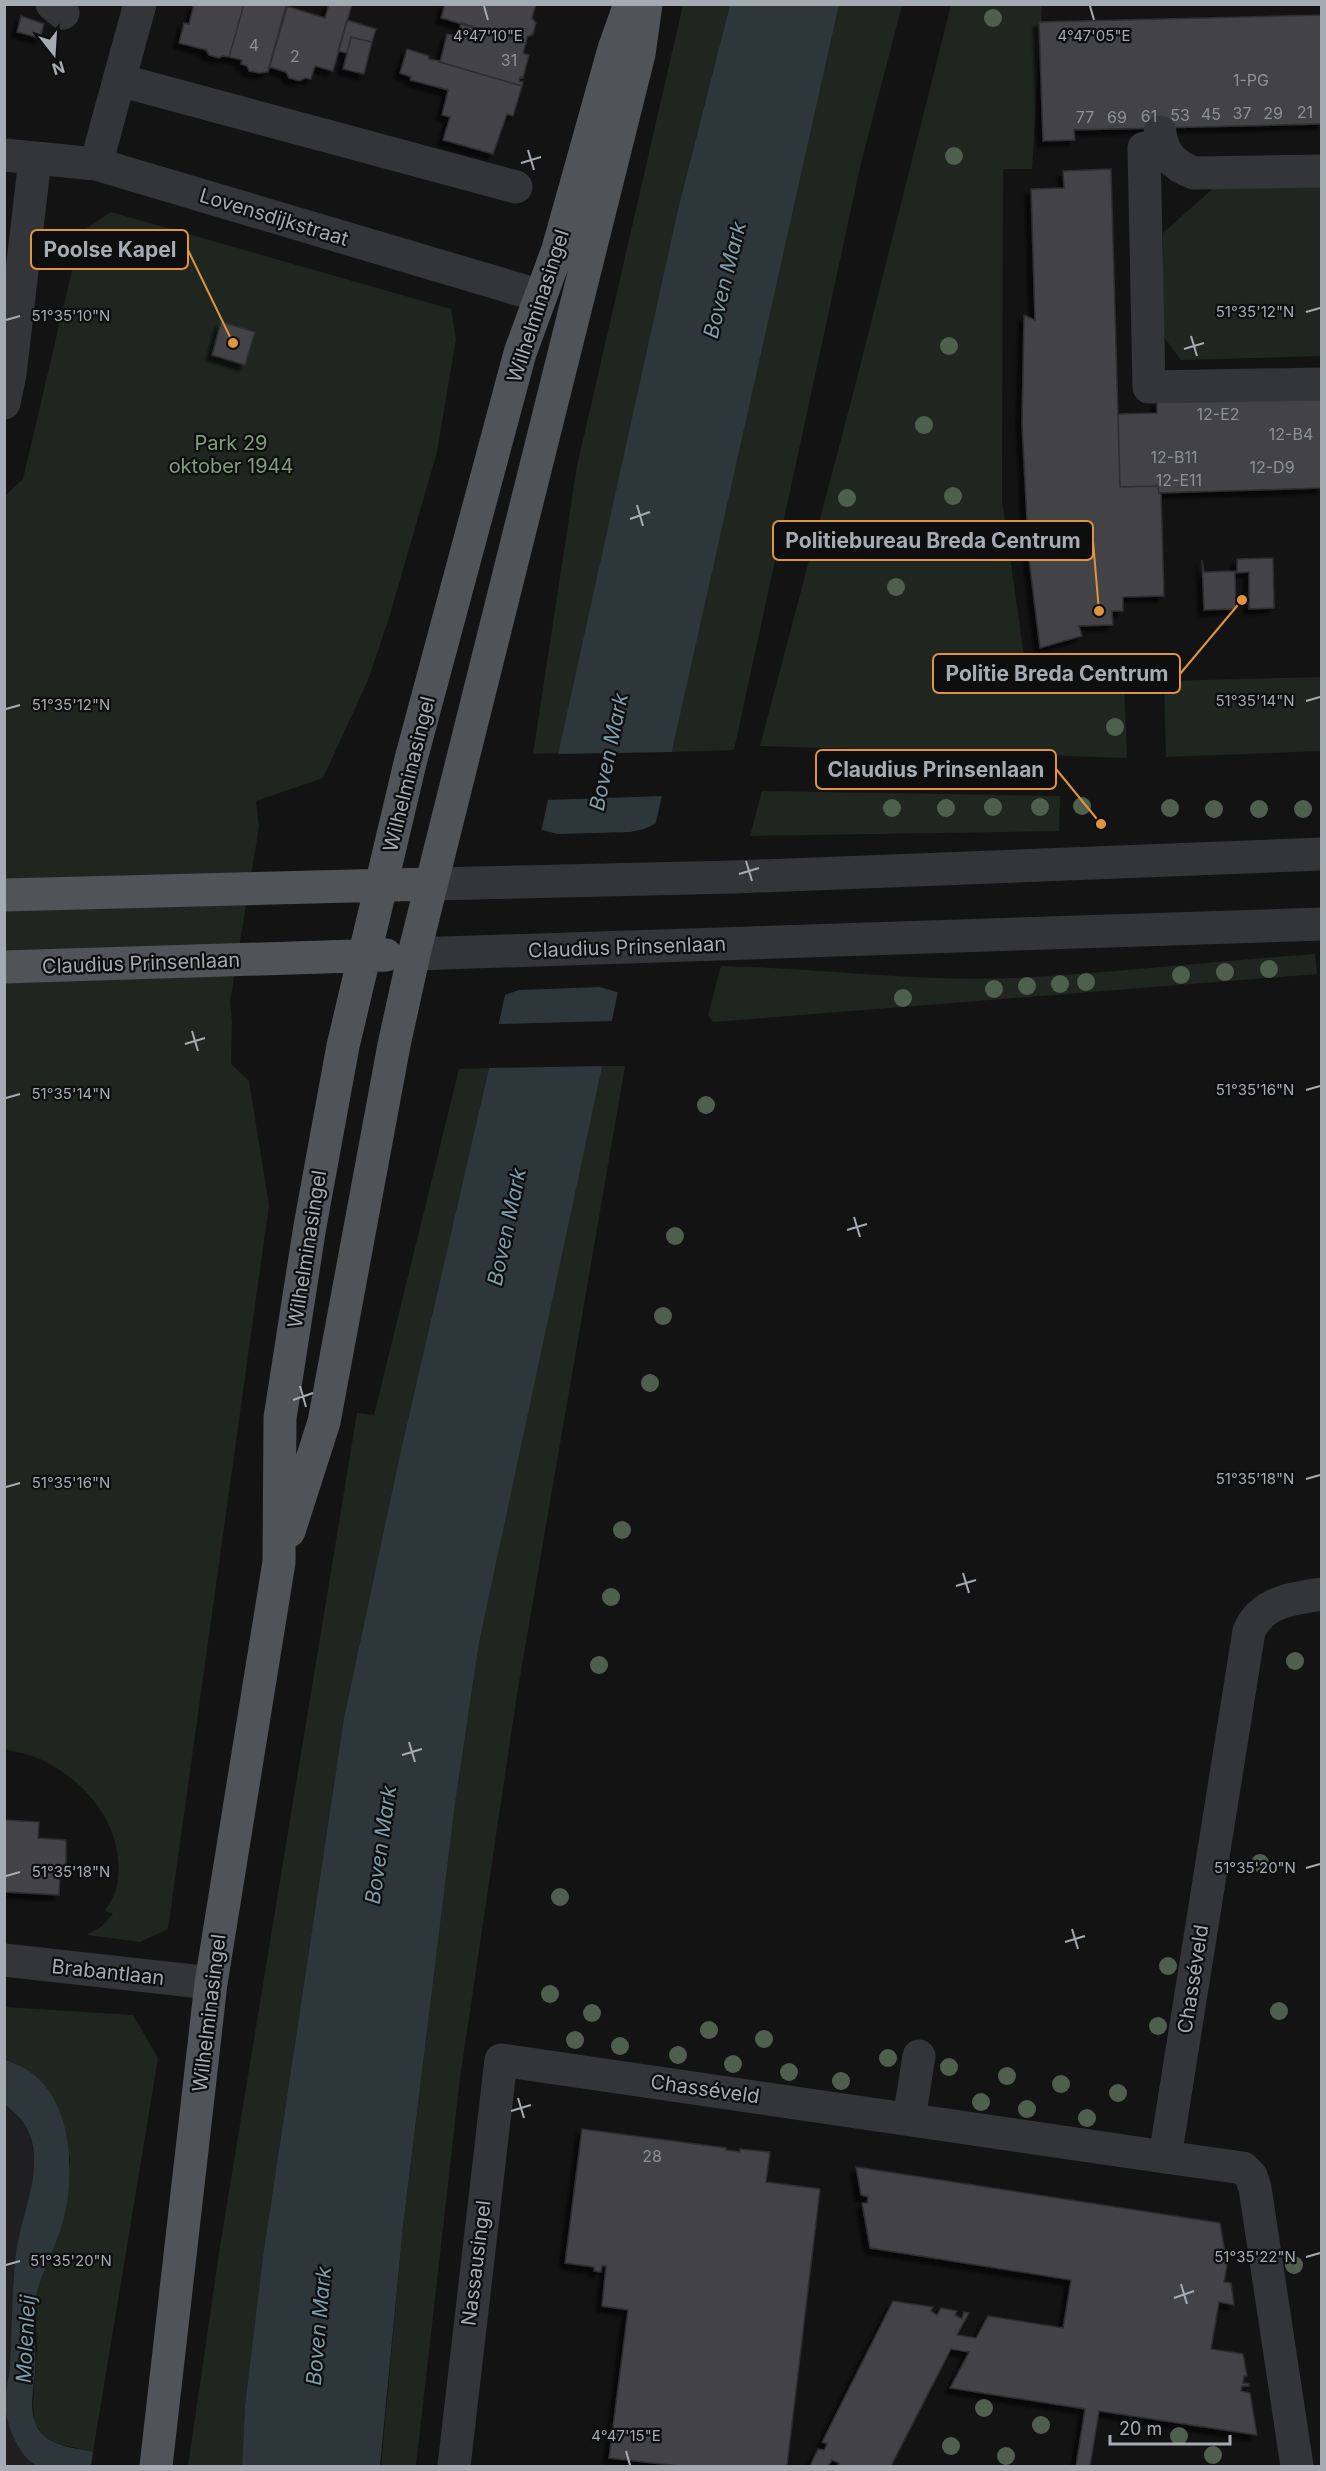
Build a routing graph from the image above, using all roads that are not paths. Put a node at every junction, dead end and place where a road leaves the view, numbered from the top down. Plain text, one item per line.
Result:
1 (140, 4) edge
2 (630, 4) edge
3 (646, 4) edge
4 (119, 80) junction
5 (20, 157) edge
6 (96, 164) junction
7 (1322, 171) edge
8 (516, 187) dead end
9 (541, 296) junction
10 (1322, 384) edge
11 (4, 403) edge
12 (1322, 854) edge
13 (431, 884) junction
14 (382, 885) junction
15 (4, 895) edge
16 (1322, 924) edge
17 (414, 954) junction
18 (365, 956) junction
19 (4, 967) edge
20 (279, 1562) junction
21 (1322, 1594) edge
22 (4, 1960) edge
23 (211, 1983) junction
24 (919, 2056) dead end
25 (501, 2060) joint
26 (909, 2119) junction
27 (1165, 2157) junction
28 (156, 2466) edge
29 (454, 2466) edge
30 (1297, 2466) edge

1 - 4 street
2 - 9 main road, Wilhelminasingel
3 - 13 main road, Wilhelminasingel
4 - 6 street
4 - 8 street
5 - 6 street, Lovensdijkstraat
5 - 11 street
6 - 9 street, Lovensdijkstraat
7 - 10 street
9 - 14 main road, Wilhelminasingel
12 - 13 street
13 - 14 main road
13 - 17 main road, Wilhelminasingel
14 - 15 main road
14 - 18 main road, Wilhelminasingel
16 - 17 street, Claudius Prinsenlaan
17 - 18 main road, Claudius Prinsenlaan
17 - 20 main road, Wilhelminasingel
18 - 19 main road, Claudius Prinsenlaan
18 - 20 main road, Wilhelminasingel
20 - 23 main road, Wilhelminasingel
21 - 27 street, Chasséveld
22 - 23 street, Brabantlaan
23 - 28 main road, Wilhelminasingel
24 - 26 street
25 - 26 street, Chasséveld
25 - 29 street, Nassausingel
26 - 27 street, Chasséveld
27 - 30 street

